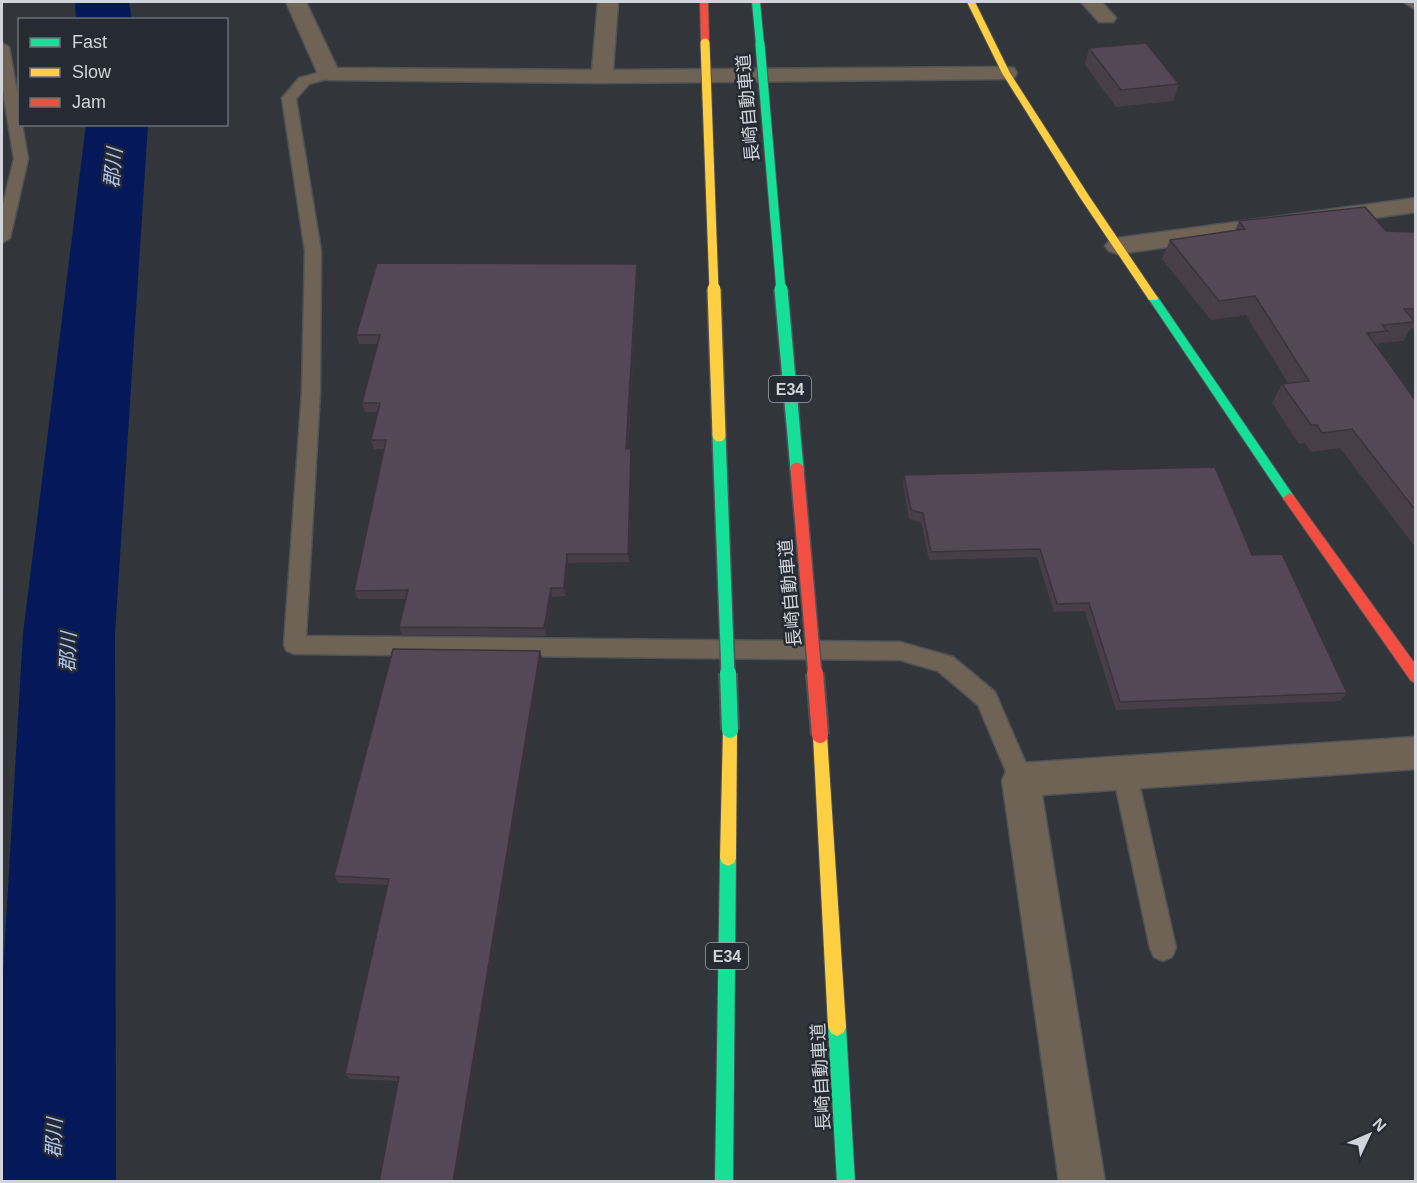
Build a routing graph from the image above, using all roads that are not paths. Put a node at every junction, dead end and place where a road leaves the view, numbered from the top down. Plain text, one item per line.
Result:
1 (296, 2) edge
2 (608, 2) edge
3 (704, 2) edge
4 (756, 2) edge
5 (970, 2) edge
6 (1091, 2) edge
7 (1410, 2) edge
8 (1416, 6) edge
9 (1106, 18) dead end
10 (2, 50) edge
11 (1005, 73) junction
12 (329, 74) junction
13 (602, 77) junction
14 (1416, 205) edge
15 (2, 238) edge
16 (1118, 246) junction
17 (1416, 676) edge
18 (1416, 753) edge
19 (1125, 774) junction
20 (1021, 780) junction
21 (1162, 948) dead end
22 (724, 1182) edge
23 (846, 1182) edge
24 (1082, 1182) edge

1 - 12 street
2 - 13 street
3 - 22 main road, E34, bridge
4 - 23 main road, 長崎自動車道 / E34, bridge
5 - 11 main road
6 - 9 street
7 - 8 lane
10 - 15 lane
11 - 13 street
11 - 16 main road
12 - 13 street
12 - 20 lane
14 - 16 street
16 - 17 main road
18 - 19 street
19 - 20 street
19 - 21 lane
20 - 24 street

